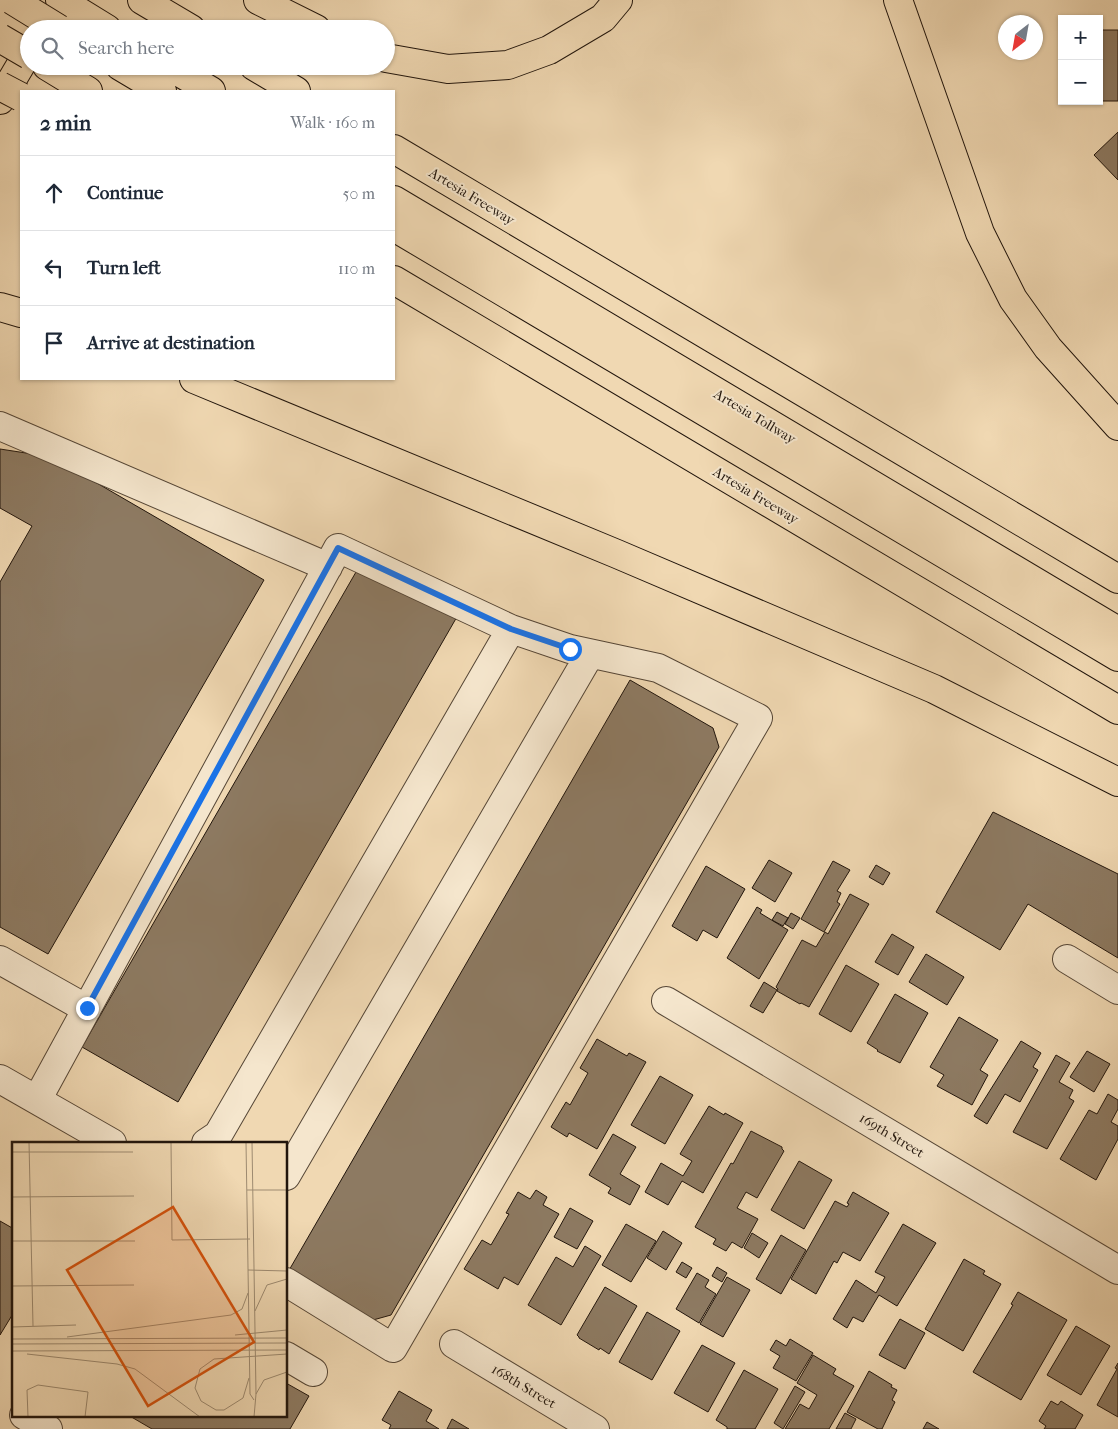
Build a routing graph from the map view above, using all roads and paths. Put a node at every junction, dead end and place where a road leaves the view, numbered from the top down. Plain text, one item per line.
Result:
1 (12, 0) edge
2 (59, 0) edge
3 (142, 0) edge
4 (258, 0) edge
5 (618, 0) edge
6 (898, 0) edge
7 (44, 20) edge
8 (47, 20) edge
9 (92, 20) edge
10 (176, 20) edge
11 (298, 20) edge
12 (0, 38) edge
13 (20, 50) edge
14 (395, 59) edge
15 (20, 66) edge
16 (62, 75) edge
17 (144, 75) edge
18 (269, 75) edge
19 (160, 81) edge
20 (0, 86) edge
21 (86, 90) edge
22 (206, 90) edge
23 (294, 90) edge
24 (20, 96) edge
25 (0, 100) edge
26 (395, 150) edge
27 (395, 201) edge
28 (395, 229) edge
29 (395, 281) edge
30 (0, 308) edge
31 (20, 313) edge
32 (196, 380) edge
33 (0, 426) edge
34 (1118, 426) edge
35 (328, 567) junction
36 (1118, 579) edge
37 (511, 629) junction
38 (1118, 631) edge
39 (590, 654) junction
40 (1118, 657) edge
41 (1118, 710) edge
42 (1118, 782) edge
43 (1067, 959) dead end
44 (0, 960) edge
45 (1118, 990) edge
46 (666, 1001) dead end
47 (87, 1008) junction
48 (0, 1079) edge
49 (37, 1100) junction
50 (110, 1142) edge
51 (208, 1142) edge
52 (288, 1173) edge
53 (1118, 1270) edge
54 (288, 1283) edge
55 (454, 1344) dead end
56 (288, 1357) edge
57 (313, 1372) dead end
58 (22, 1416) edge
59 (25, 1416) edge
60 (14, 1429) edge
61 (48, 1429) edge
62 (595, 1429) edge

1 - 7 main road, bridge
2 - 8 main road
2 - 9 main road
3 - 10 main road
4 - 11 main road
5 - 14 main road
6 - 34 main road
12 - 13 main road, bridge
15 - 25 main road
16 - 21 main road
17 - 19 main road
18 - 23 main road
19 - 22 main road
20 - 24 main road, bridge
26 - 36 main road, Artesia Freeway
27 - 38 main road, Artesia Tollway
28 - 40 main road, Artesia Tollway
29 - 41 main road, Artesia Freeway
30 - 31 main road
32 - 42 main road
33 - 35 street
35 - 37 street
35 - 47 street
37 - 39 street
37 - 51 street
39 - 52 street
39 - 54 street
43 - 45 street
44 - 47 street
46 - 53 street, 169th Street
47 - 49 street
48 - 49 street
49 - 50 street
55 - 62 street, 168th Street
56 - 57 street
58 - 60 street
59 - 61 street

